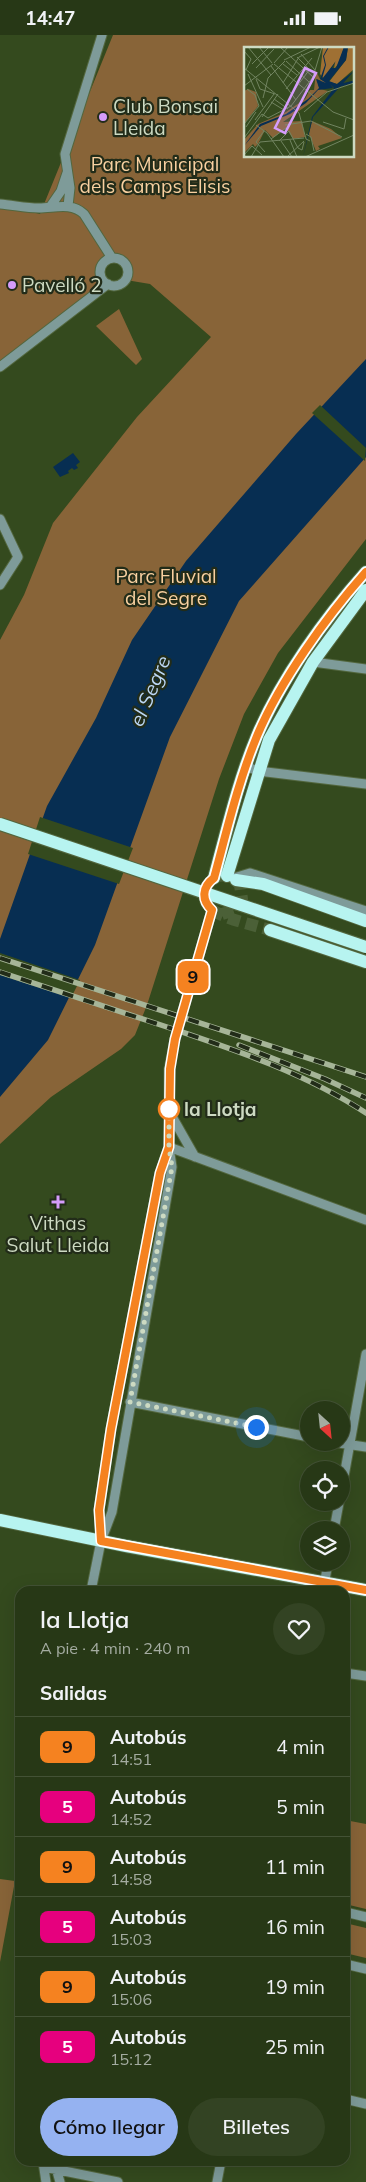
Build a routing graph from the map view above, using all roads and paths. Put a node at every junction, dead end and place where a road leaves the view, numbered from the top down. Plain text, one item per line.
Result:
1 (102, 35) edge
2 (67, 173) junction
3 (0, 203) edge
4 (68, 206) junction
5 (50, 207) junction
6 (112, 258) junction
7 (108, 284) junction
8 (0, 367) edge
9 (0, 519) edge
10 (366, 572) edge
11 (0, 585) edge
12 (366, 590) edge
13 (313, 662) junction
14 (366, 669) edge
15 (245, 766) junction
16 (258, 771) junction
17 (366, 784) edge
18 (0, 824) edge
19 (214, 878) dead end
20 (232, 878) junction
21 (212, 910) tunnel mouth
22 (366, 911) edge
23 (366, 921) edge
24 (270, 930) tunnel mouth
25 (366, 947) edge
26 (366, 962) edge
27 (169, 1106) junction
28 (169, 1147) junction
29 (195, 1157) junction
30 (366, 1220) edge
31 (366, 1358) edge
32 (130, 1402) junction
33 (300, 1435) edge
34 (350, 1445) joint
35 (366, 1447) edge
36 (0, 1519) edge
37 (101, 1541) junction
38 (327, 1571) edge
39 (92, 1586) edge
40 (319, 1586) edge
41 (324, 1586) edge
42 (350, 1589) edge
43 (366, 1590) edge
44 (350, 1674) edge
45 (366, 1676) edge
46 (350, 1913) edge
47 (366, 1917) edge
48 (350, 1965) edge
49 (366, 1969) edge
50 (350, 2100) edge
51 (366, 2104) edge
52 (43, 2166) edge
53 (55, 2166) edge
54 (59, 2166) edge
55 (220, 2166) edge
56 (46, 2182) edge
57 (60, 2182) edge
58 (118, 2182) edge
59 (217, 2182) edge

1 - 2 street
2 - 4 street
2 - 5 street
3 - 5 street
4 - 5 street
4 - 6 street
6 - 7 street
6 - 7 street
7 - 8 street
9 - 11 street
10 - 15 main road
12 - 13 main road
13 - 14 street
13 - 16 main road
15 - 16 street
15 - 19 main road
16 - 17 street
16 - 20 main road
18 - 25 main road, bridge
20 - 22 street
20 - 23 main road
21 - 27 street
24 - 26 main road
27 - 28 street
27 - 29 street
28 - 29 street
28 - 32 street
28 - 37 street
29 - 30 street
31 - 34 street
32 - 33 street
32 - 37 street
34 - 35 street
36 - 37 main road
37 - 39 street
37 - 40 main road
38 - 41 street
42 - 43 main road
44 - 45 street
46 - 47 street
48 - 49 street
50 - 51 street
52 - 56 street
53 - 57 street
54 - 58 street
55 - 59 street

